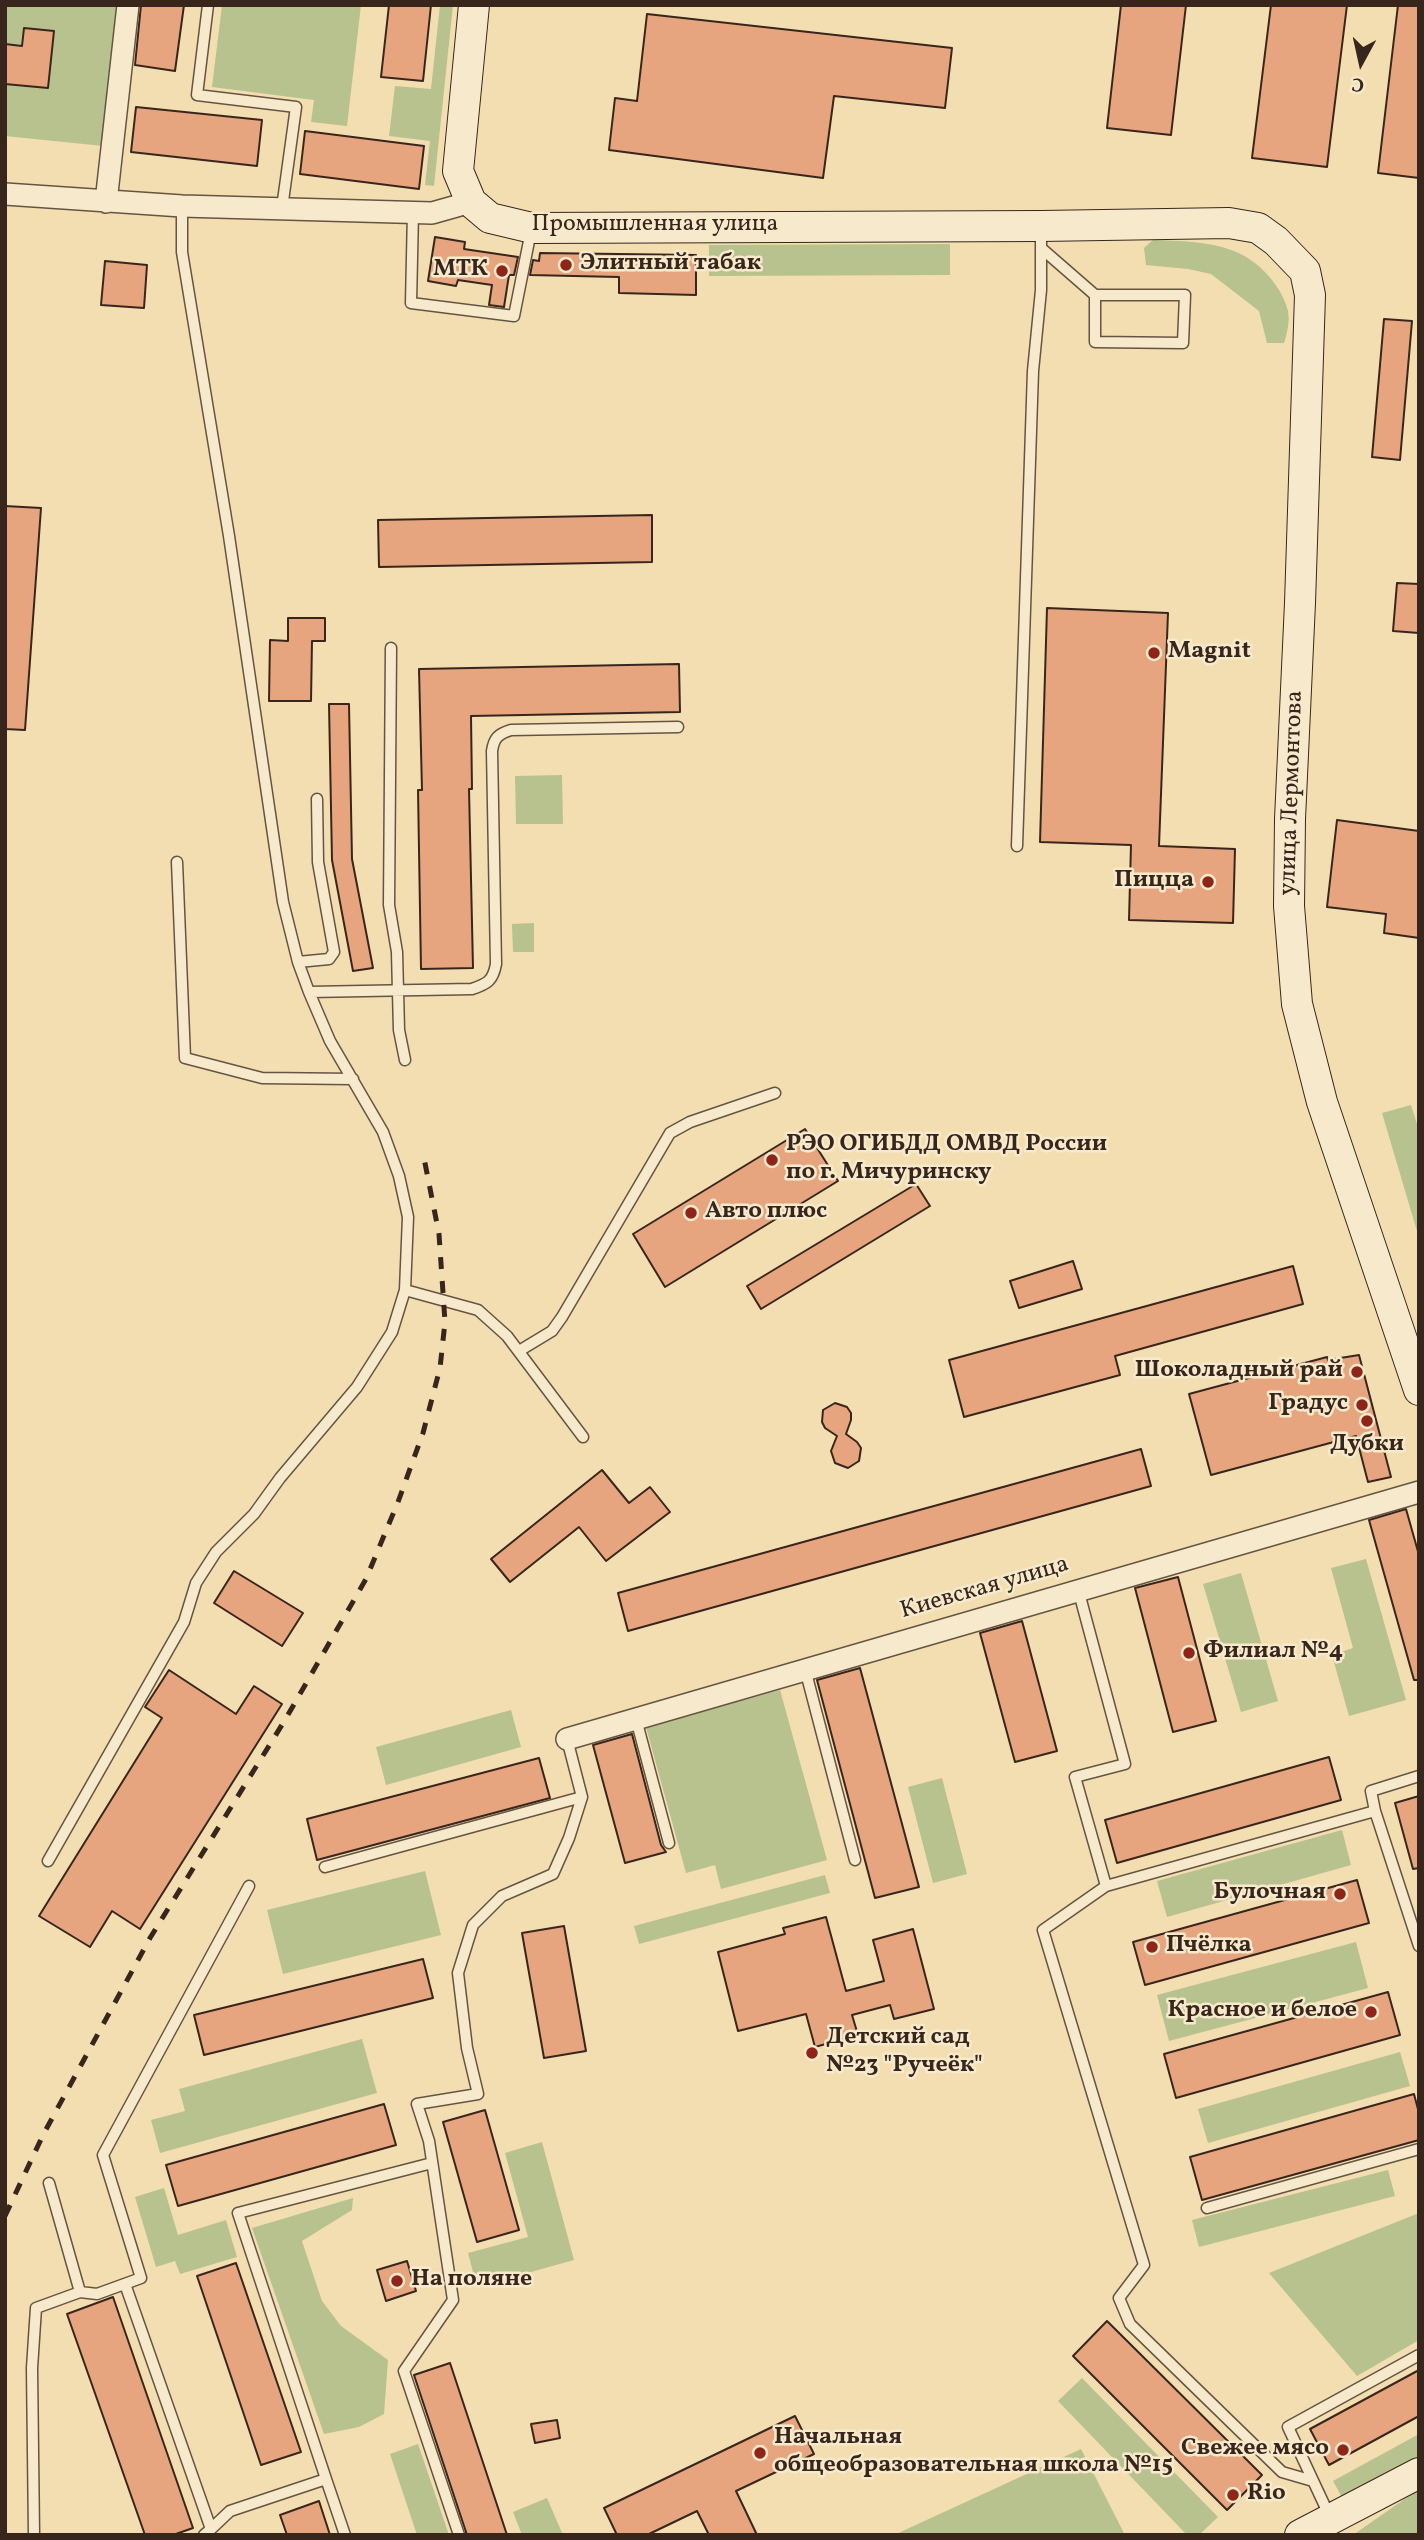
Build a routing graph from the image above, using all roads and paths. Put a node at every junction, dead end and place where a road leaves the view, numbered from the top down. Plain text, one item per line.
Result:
1 (128, 5) edge
2 (208, 5) edge
3 (474, 5) edge
4 (5, 194) edge
5 (106, 202) junction
6 (471, 202) junction
7 (182, 206) junction
8 (282, 208) junction
9 (412, 212) junction
10 (1229, 223) joint
11 (532, 228) junction
12 (1041, 237) junction
13 (1095, 295) junction
14 (391, 648) dead end
15 (678, 727) dead end
16 (317, 799) dead end
17 (1017, 846) dead end
18 (177, 862) dead end
19 (298, 962) junction
20 (398, 991) junction
21 (309, 992) junction
22 (405, 1060) dead end
23 (353, 1079) junction
24 (775, 1093) dead end
25 (405, 1290) junction
26 (519, 1352) junction
27 (1419, 1390) edge
28 (583, 1437) dead end
29 (1419, 1492) edge
30 (1078, 1589) junction
31 (806, 1669) junction
32 (636, 1719) junction
33 (567, 1739) joint
34 (1419, 1776) edge
35 (582, 1797) junction
36 (1375, 1811) junction
37 (669, 1843) dead end
38 (855, 1860) dead end
39 (48, 1861) dead end
40 (325, 1867) dead end
41 (249, 1886) dead end
42 (1107, 1886) junction
43 (1419, 1946) edge
44 (1419, 2149) edge
45 (432, 2163) junction
46 (49, 2183) dead end
47 (1208, 2208) dead end
48 (125, 2284) junction
49 (80, 2292) junction
50 (1419, 2355) edge
51 (1419, 2473) edge
52 (326, 2479) junction
53 (1313, 2481) junction
54 (1331, 2520) junction
55 (208, 2532) edge
56 (34, 2535) edge
57 (345, 2535) edge
58 (459, 2535) edge
59 (1300, 2535) edge

1 - 5 street
2 - 8 lane
3 - 6 street
4 - 5 street
5 - 7 street
6 - 9 street
6 - 11 street, Промышленная улица
7 - 8 street
7 - 19 lane
8 - 9 street
9 - 11 lane
10 - 12 street, Промышленная улица
10 - 27 street, улица Лермонтова
11 - 12 street, Промышленная улица
12 - 13 lane
12 - 17 lane
13 - 13 lane
14 - 20 lane
15 - 20 lane
16 - 19 lane
18 - 23 lane
19 - 21 lane
20 - 21 lane
20 - 22 lane
21 - 23 lane
23 - 25 lane
24 - 26 lane
25 - 26 lane
25 - 39 lane
26 - 28 lane
29 - 30 street, Киевская улица
30 - 31 street, Киевская улица
30 - 42 lane
31 - 32 street, Киевская улица
31 - 38 lane
32 - 33 street, Киевская улица
32 - 37 lane
33 - 35 lane
34 - 36 lane
35 - 40 lane
35 - 45 lane
36 - 42 lane
36 - 43 lane
41 - 48 lane
42 - 53 lane
44 - 47 lane
45 - 52 lane
45 - 58 lane
46 - 49 lane
48 - 49 lane
48 - 55 lane
49 - 56 lane
50 - 53 lane
51 - 54 street
52 - 55 lane
52 - 57 lane
53 - 54 lane
54 - 59 street

